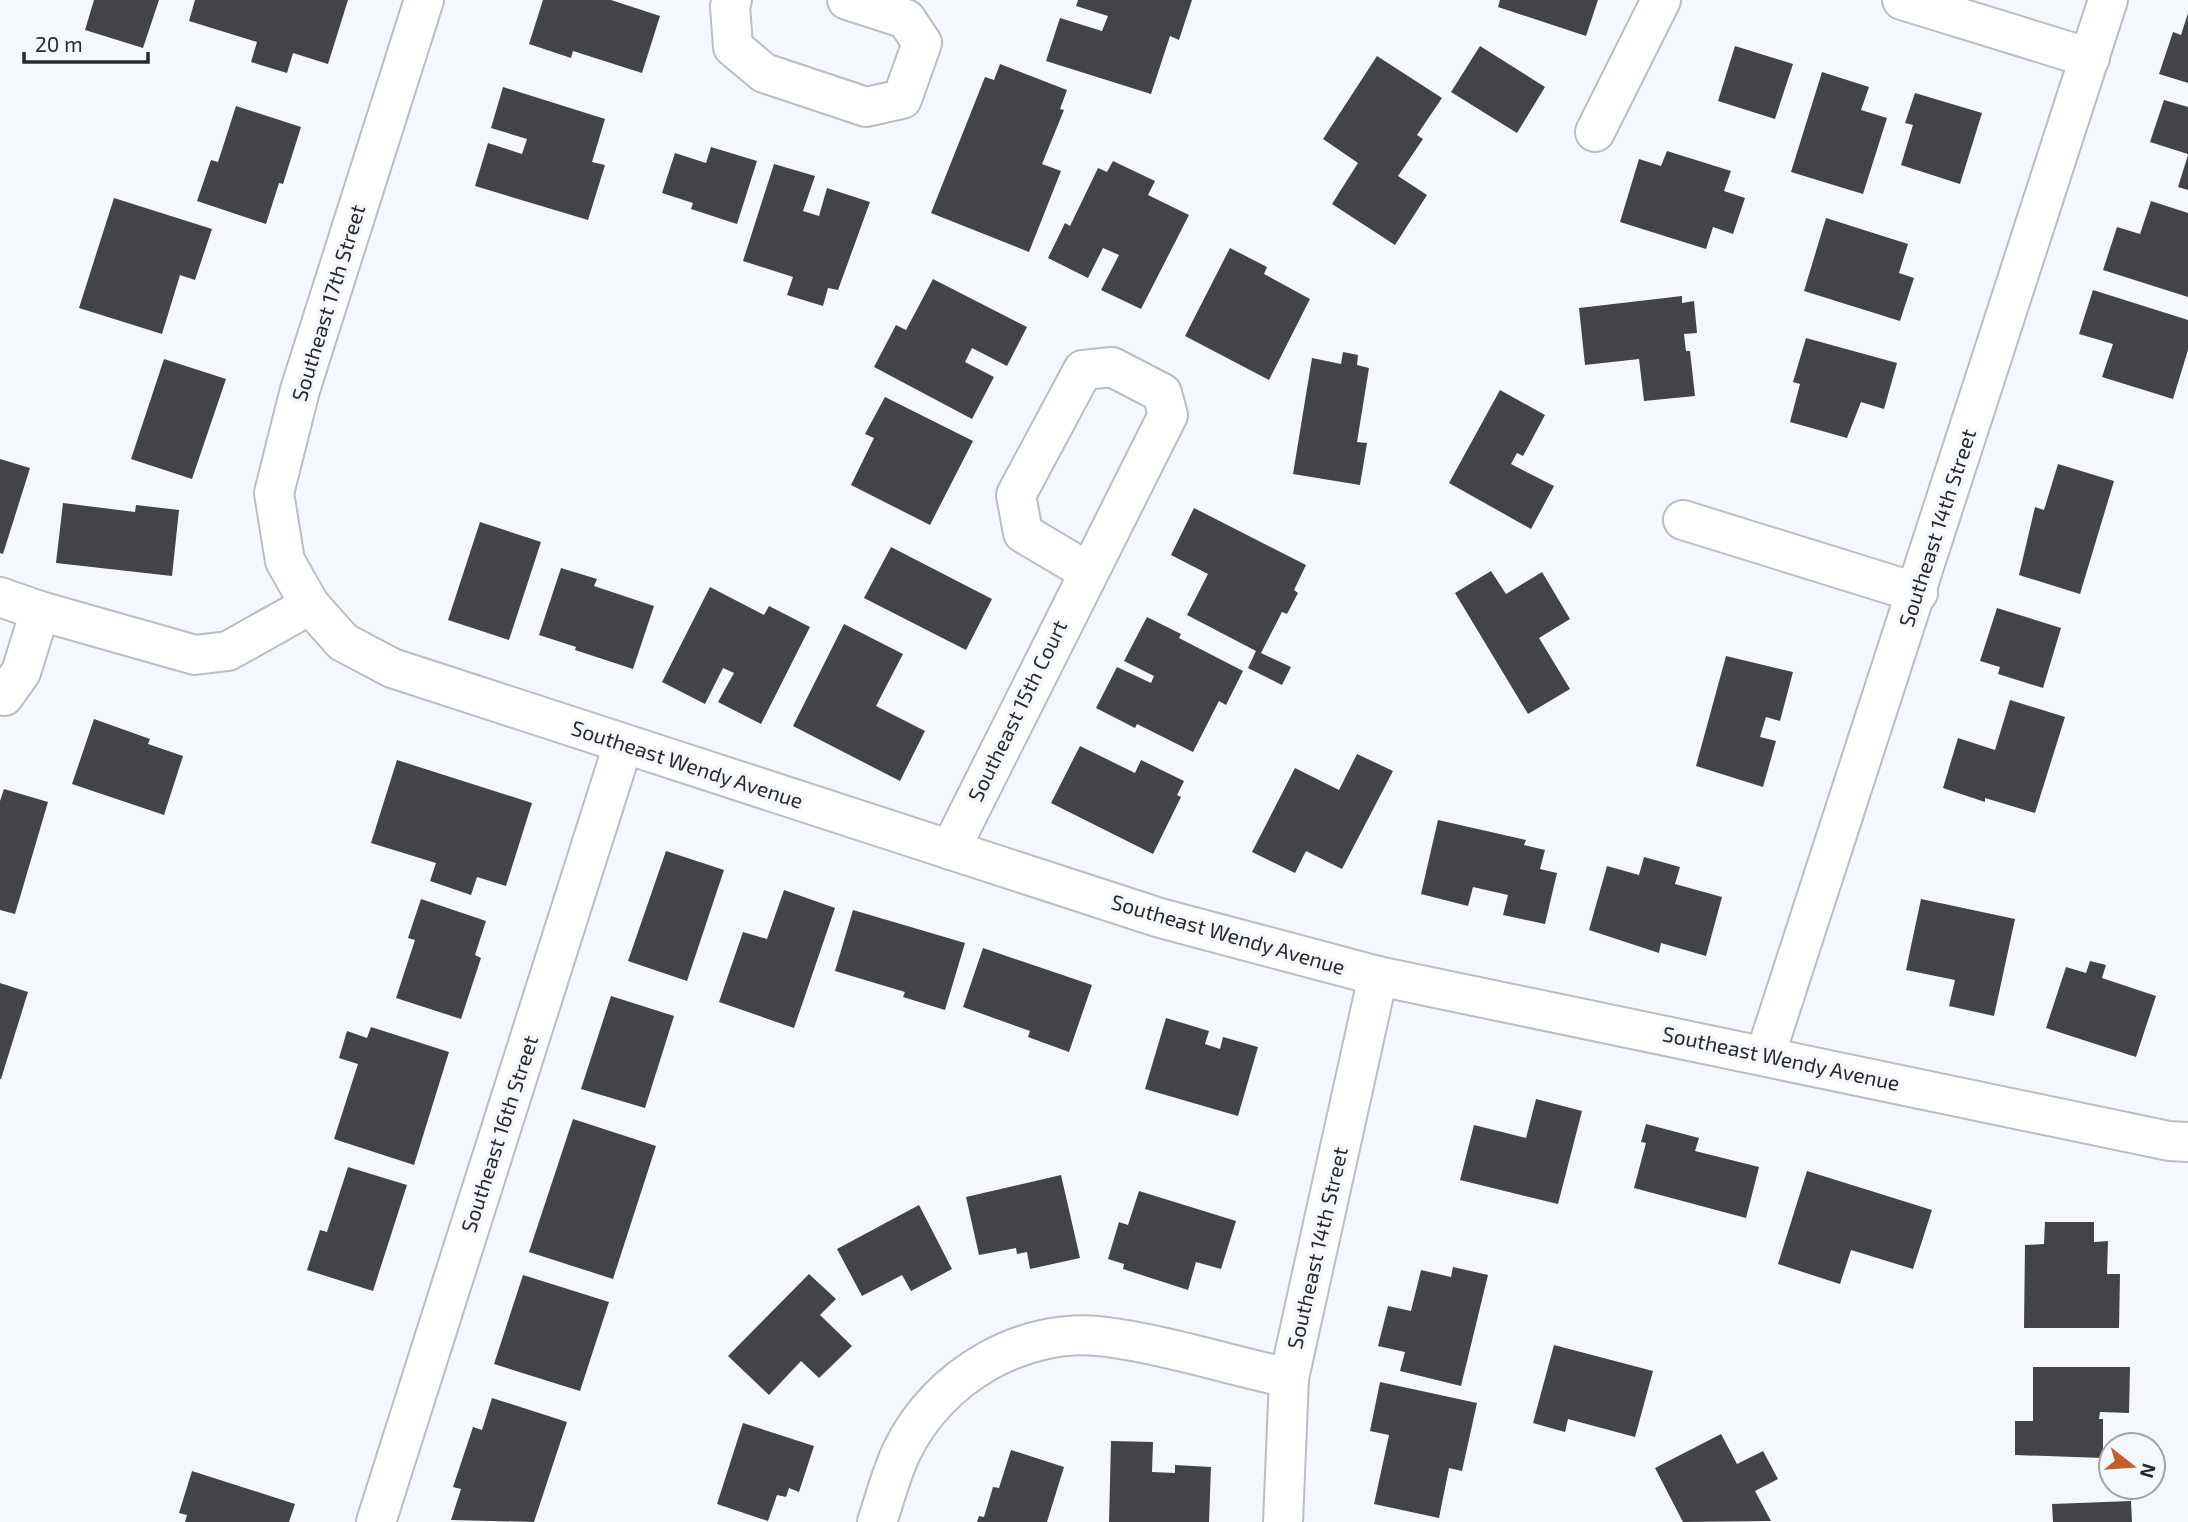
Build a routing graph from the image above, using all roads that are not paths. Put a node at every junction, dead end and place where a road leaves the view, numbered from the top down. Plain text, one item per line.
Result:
1 (424, 0) edge
2 (732, 0) edge
3 (847, 0) edge
4 (1661, 0) edge
5 (1902, 0) edge
6 (2108, 0) edge
7 (2090, 58) junction
8 (1595, 132) dead end
9 (1683, 520) dead end
10 (1087, 571) junction
11 (1918, 593) junction
12 (0, 597) edge
13 (310, 605) junction
14 (40, 611) junction
15 (0, 695) edge
16 (623, 745) junction
17 (950, 850) junction
18 (1378, 976) junction
19 (1765, 1056) junction
20 (2188, 1142) edge
21 (1289, 1378) junction
22 (376, 1522) edge
23 (877, 1522) edge
24 (1283, 1522) edge

1 - 13 street, Southeast 17th Street
2 - 3 street
4 - 8 street
5 - 7 street
6 - 7 street, Southeast 14th Street
7 - 11 street, Southeast 14th Street
9 - 11 street
10 - 10 street, Southeast 15th Court
10 - 17 street, Southeast 15th Court
11 - 19 street, Southeast 14th Street
12 - 14 street
13 - 14 street
13 - 16 street, Southeast Wendy Avenue
14 - 15 street
16 - 17 street, Southeast Wendy Avenue
16 - 22 street, Southeast 16th Street
17 - 18 street, Southeast Wendy Avenue
18 - 19 street, Southeast Wendy Avenue
18 - 21 street, Southeast 14th Street
19 - 20 street, Southeast Wendy Avenue
21 - 23 street
21 - 24 street, Southeast 14th Street

